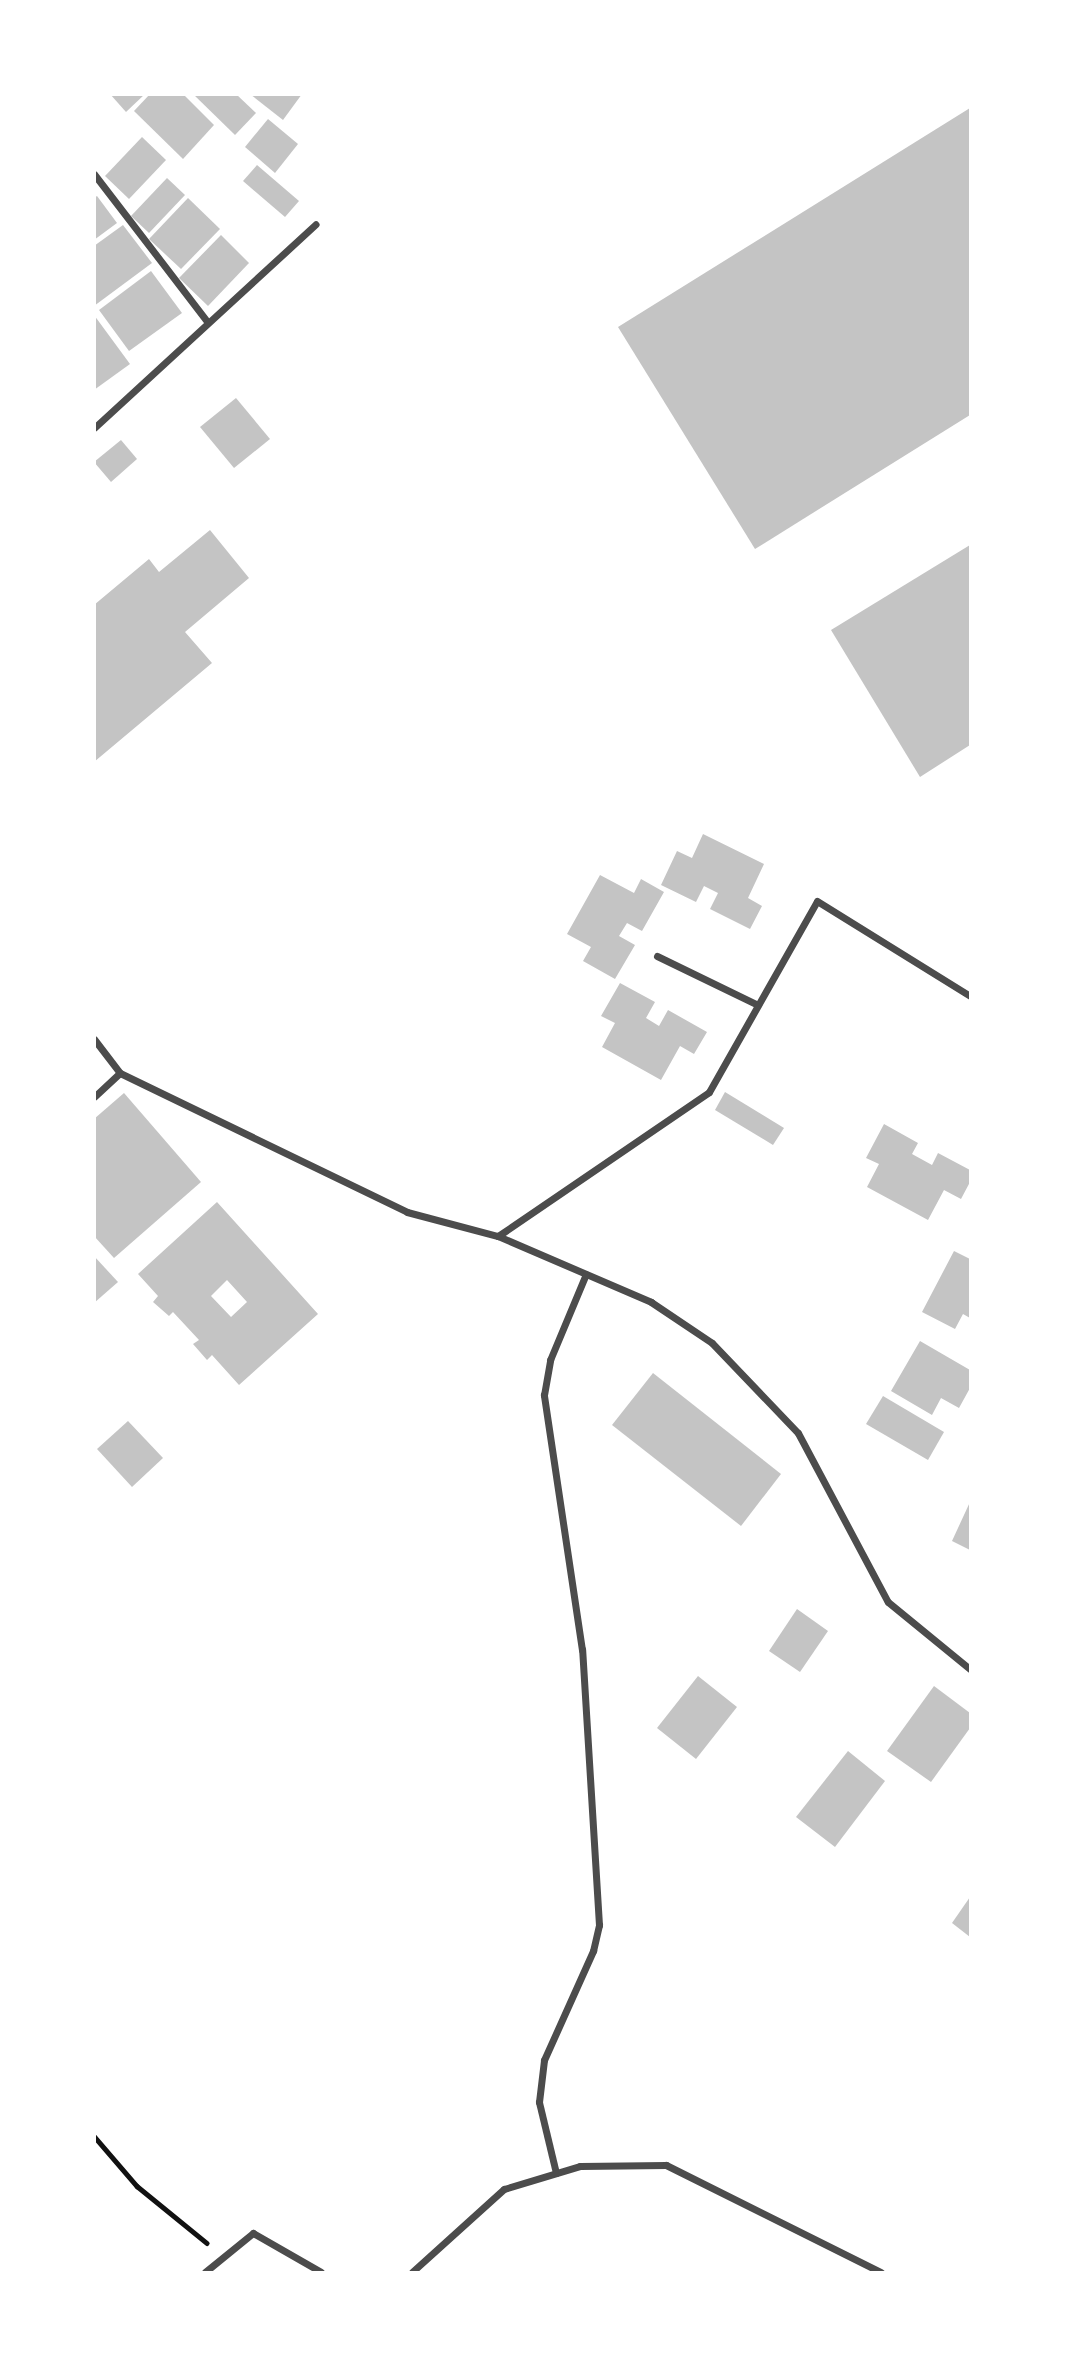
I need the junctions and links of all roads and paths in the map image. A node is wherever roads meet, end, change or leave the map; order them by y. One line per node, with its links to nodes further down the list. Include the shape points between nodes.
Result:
1 (94, 174): 3 (street)
2 (316, 224): 3 (street)
3 (207, 321): 4 (street)
4 (94, 428)
5 (657, 956): 7 (street)
6 (971, 996): 7 (street, via 817,901)
7 (758, 1005): 11 (street, via 709,1092)
8 (94, 1039): 9 (street)
9 (120, 1073): 10 (street); 11 (street, via 407,1212)
10 (94, 1097)
11 (498, 1236): 12 (street)
12 (586, 1274): 13 (street, via 651,1302 712,1343 798,1433 888,1602); 15 (street, via 550,1360 544,1395 582,1650 599,1924 593,1951 544,2060 539,2102)
13 (971, 1670)
14 (94, 2136): 16 (path, via 137,2186)
15 (556, 2173): 19 (street, via 504,2189); 20 (street, via 580,2166 666,2165)
16 (225, 2257): 17 (street); 18 (street, via 254,2233)
17 (205, 2273)
18 (321, 2273)
19 (412, 2273)
20 (881, 2273)

